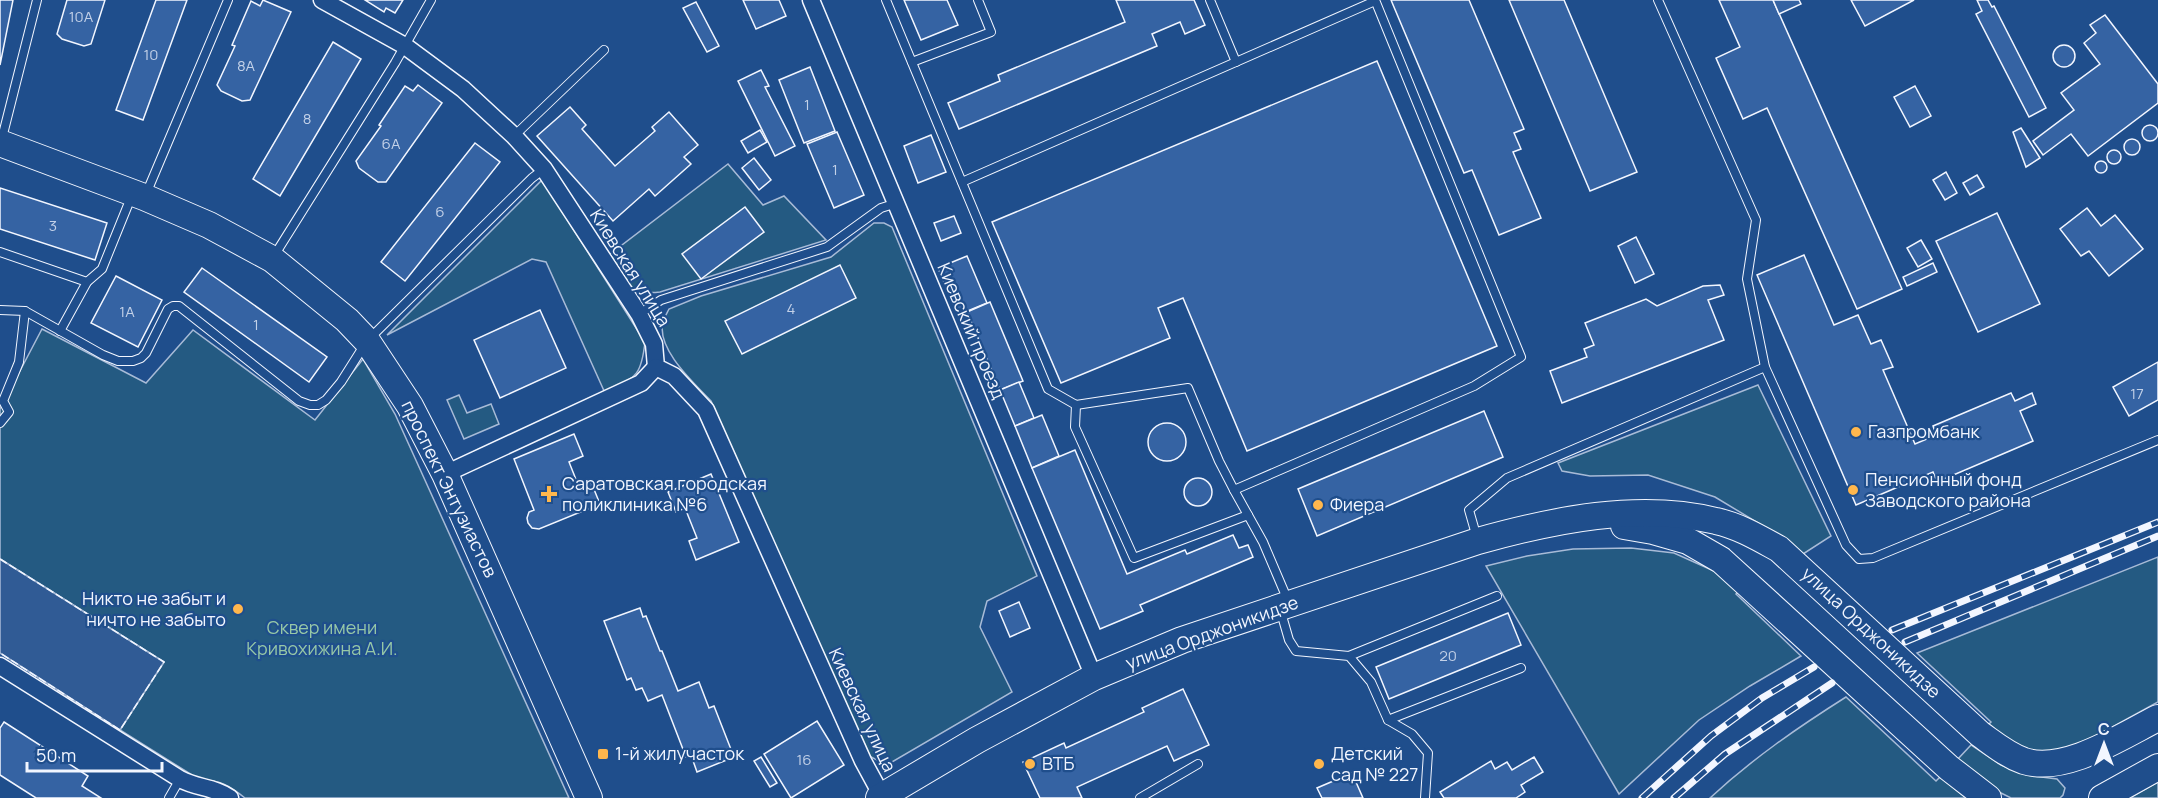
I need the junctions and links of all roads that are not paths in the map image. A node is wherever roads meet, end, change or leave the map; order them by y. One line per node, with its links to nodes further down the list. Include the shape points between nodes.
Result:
1 (37, 0): 16 (lane)
2 (228, 0): 19 (lane, via 158,170)
3 (322, 0): 11 (street, Киевская улица)
4 (431, 0): 11 (lane)
5 (811, 0): 20 (street, Киевский проезд)
6 (886, 0): 13 (lane)
7 (978, 0): 13 (lane, via 991,32)
8 (1210, 0): 14 (lane)
9 (1658, 0): 30 (lane, via 1756,220 1747,279)
10 (1375, 1): 14 (lane); 35 (lane, via 1521,357 1474,386)
11 (405, 46): 15 (street, Киевская улица, via 463,88); 22 (lane)
12 (604, 50): 15 (lane)
13 (912, 62): 18 (lane)
14 (1236, 62): 18 (lane)
15 (514, 136): 17 (street, Киевская улица)
16 (1, 143): 19 (main road, проспект Энтузиастов)
17 (544, 169): 26 (street, Киевская улица); 28 (lane)
18 (962, 182): 31 (lane, via 1048,389)
19 (139, 195): 22 (main road, проспект Энтузиастов, via 209,225); 23 (lane, via 102,269)
20 (897, 203): 26 (lane, via 881,208 827,247 661,300); 44 (street, Киевский проезд)
21 (0, 252): 23 (lane)
22 (272, 259): 28 (main road, проспект Энтузиастов)
23 (87, 282): 27 (lane)
24 (0, 310): 25 (lane)
25 (25, 311): 27 (lane); 32 (lane, via 19,362 3,401 9,412)
26 (639, 314): 29 (street, Киевская улица, via 654,344)
27 (60, 331): 28 (lane, via 110,358 133,361 146,353 168,309 179,306 310,405 326,400)
28 (367, 341): 34 (main road, проспект Энтузиастов, via 410,406)
29 (656, 367): 34 (street, via 641,383); 50 (street, Киевская улица, via 674,376 706,410)
30 (1765, 367): 33 (lane, via 1846,545 1859,559 1873,558); 38 (lane, via 1507,478 1469,510)
31 (1076, 405): 35 (lane, via 1188,388); 36 (lane, via 1075,427 1134,558)
32 (0, 423)
33 (2158, 440)
34 (445, 474): 53 (main road, проспект Энтузиастов)
35 (1234, 490): 36 (lane)
36 (1248, 515): 40 (lane, via 1263,542)
37 (1567, 521): 38 (main road, улица Орджоникидзе); 45 (main road, улица Орджоникидзе, via 1625,514 1676,514 1717,521 1751,533 1779,549 1980,734 2025,761 2046,764 2067,760); 56 (main road, улица Орджоникидзе, via 1653,531 1688,542 1720,560 1955,773)
38 (1478, 541): 40 (main road, улица Орджоникидзе)
39 (1497, 596): 41 (lane)
40 (1285, 606): 41 (lane, via 1289,640 1296,651); 44 (main road, улица Орджоникидзе, via 1182,640)
41 (1349, 656): 46 (lane, via 1371,682)
42 (0, 666): 49 (street)
43 (1521, 668): 46 (lane)
44 (1094, 677): 50 (main road, улица Орджоникидзе)
45 (2158, 718)
46 (1388, 720): 55 (lane, via 1412,734 1428,753)
47 (1198, 764): 54 (lane)
48 (2158, 767): 57 (main road)
49 (180, 779): 51 (lane); 52 (street, via 213,788)
50 (881, 797)
51 (169, 798)
52 (230, 798)
53 (589, 798)
54 (1140, 798)
55 (1425, 798)
56 (1988, 798)
57 (2102, 798)

